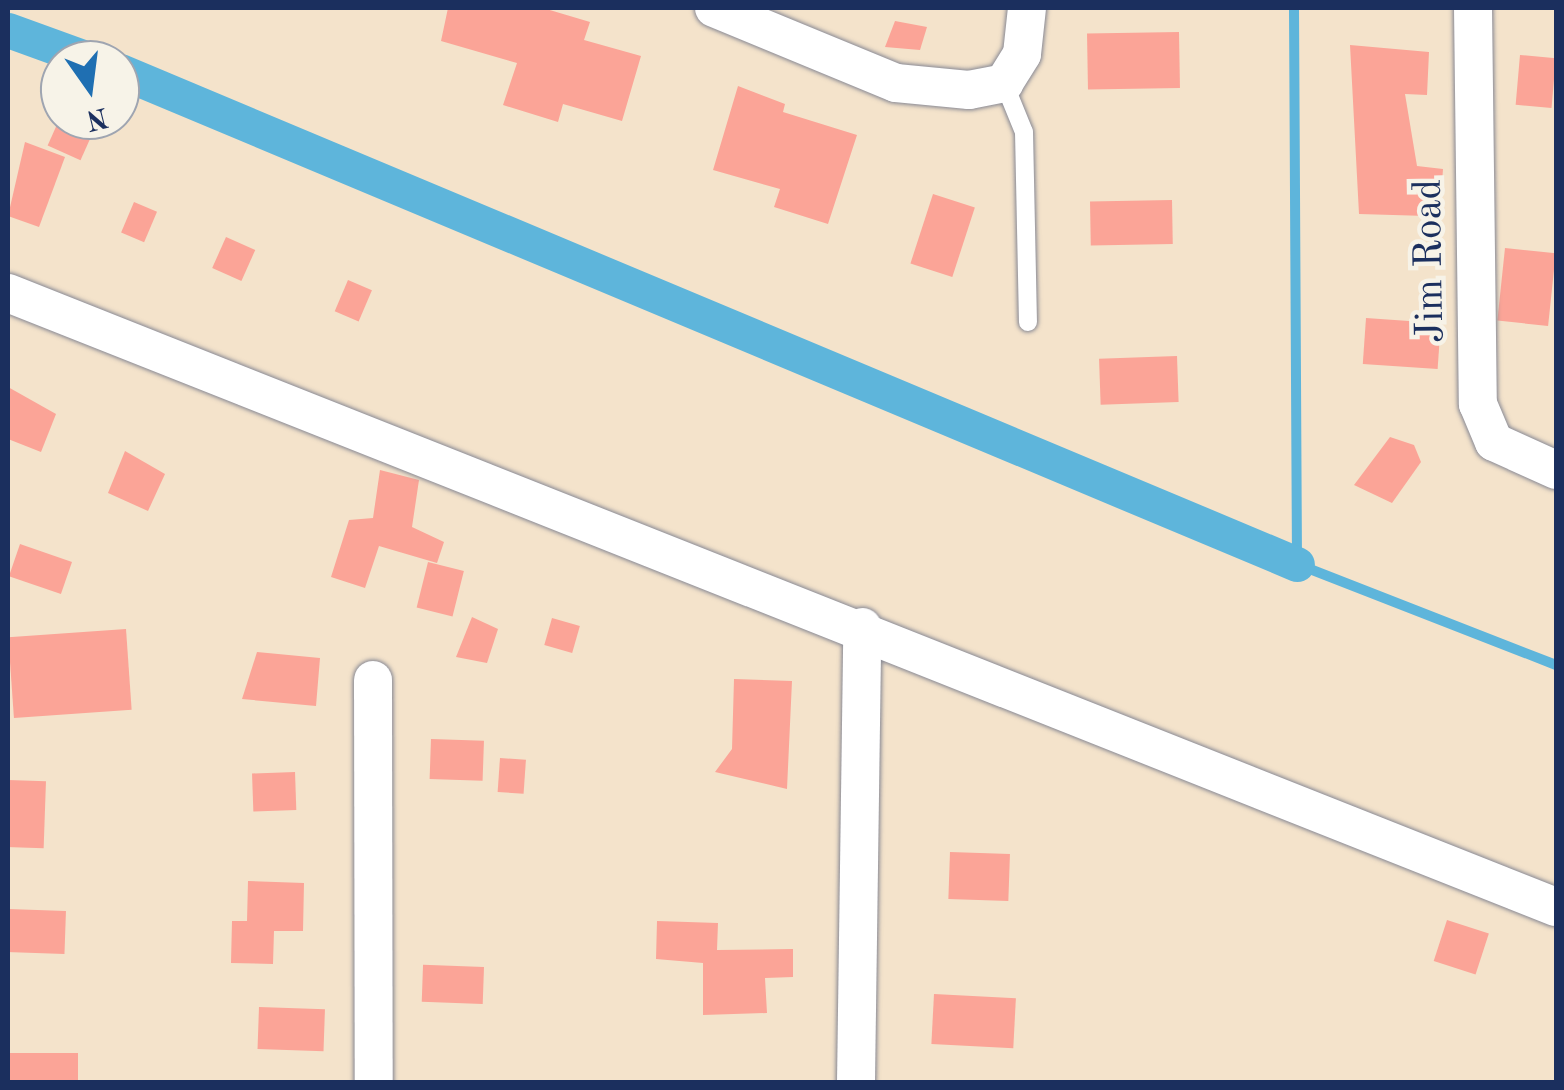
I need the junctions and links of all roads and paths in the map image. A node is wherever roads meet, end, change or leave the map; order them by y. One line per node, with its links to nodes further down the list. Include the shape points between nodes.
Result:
1 (714, 8): 4 (street, via 896,83)
2 (1028, 8): 4 (street, via 1022,54)
3 (1473, 8): 7 (street, Jim Road, via 1478,404 1494,442)
4 (1004, 83): 6 (lane, via 1025,142)
5 (8, 293): 8 (street)
6 (1028, 322)
7 (1556, 470)
8 (862, 627): 10 (street); 12 (street)
9 (373, 680): 11 (street)
10 (1556, 906)
11 (374, 1082)
12 (856, 1082)

